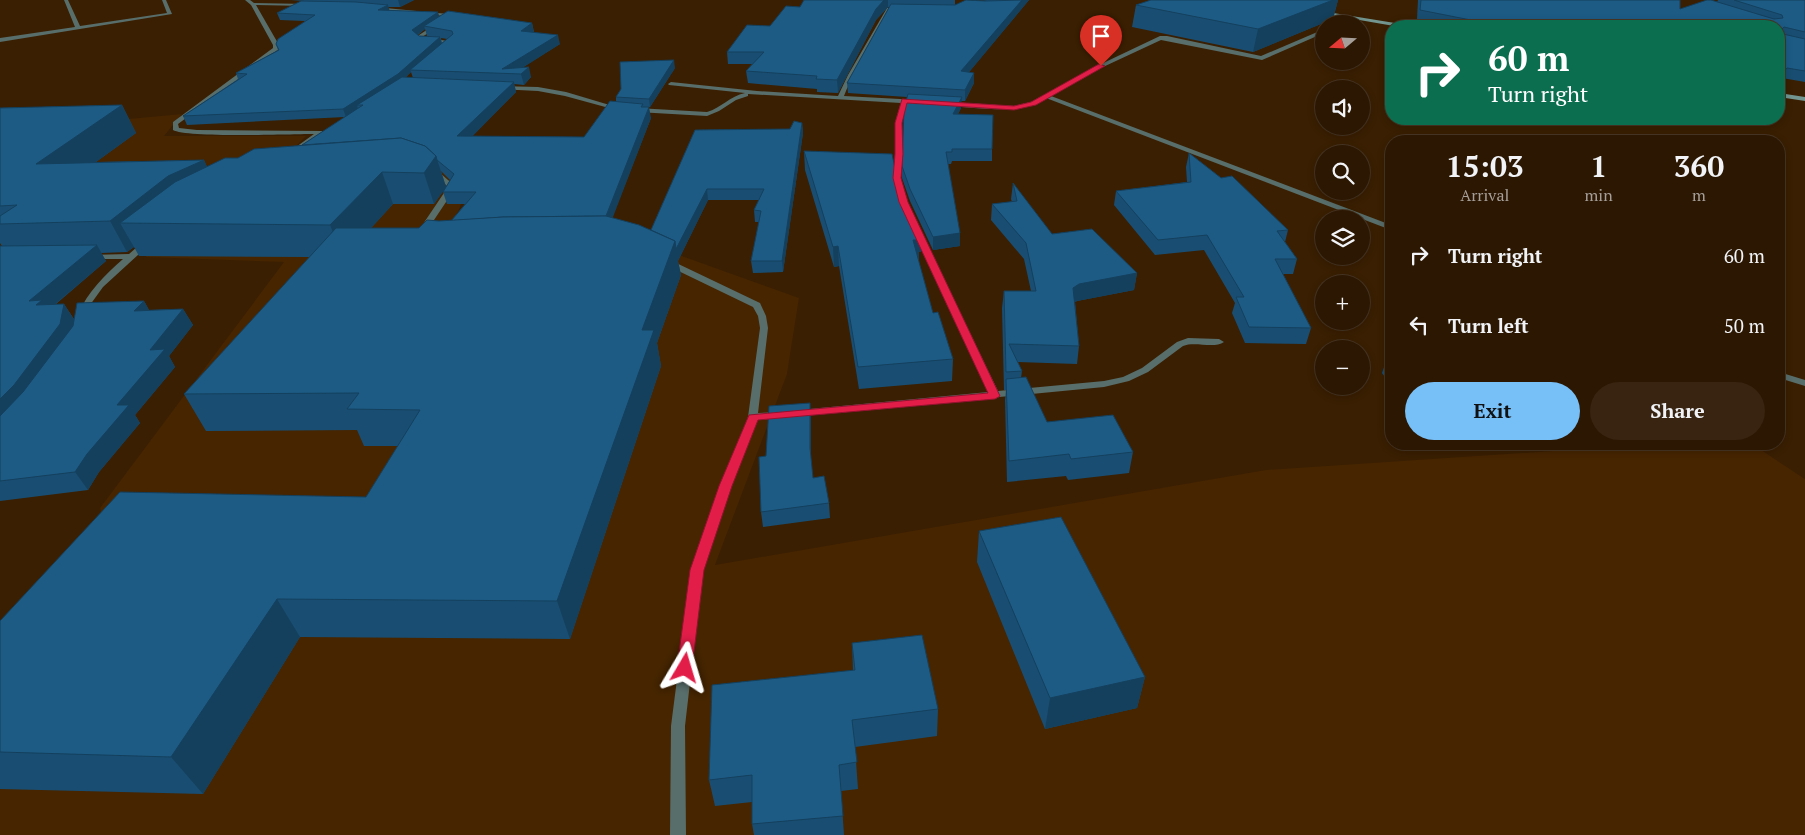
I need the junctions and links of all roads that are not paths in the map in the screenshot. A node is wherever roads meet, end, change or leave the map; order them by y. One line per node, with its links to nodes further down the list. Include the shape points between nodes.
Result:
1 (66, 0): 12 (street)
2 (164, 0): 12 (street, via 170,14)
3 (246, 0): 4 (street)
4 (253, 4): 5 (street); 30 (street, via 276,49 175,123 176,130 320,132)
5 (310, 5)
6 (368, 7): 15 (street, via 446,15 448,18 419,36 421,39 451,42)
7 (901, 9): 21 (street, via 890,9 880,20 871,42 847,79)
8 (1315, 11): 9 (main road)
9 (1337, 15)
10 (1370, 21): 11 (main road)
11 (1385, 23)
12 (78, 28): 14 (street)
13 (1315, 35): 19 (street, via 1262,58 1160,38)
14 (0, 40)
15 (438, 54)
16 (671, 84): 18 (street)
17 (490, 88): 26 (street, via 566,94)
18 (757, 93): 21 (street); 27 (street, via 730,98 707,114)
19 (1046, 96): 25 (street, via 1014,108); 34 (street)
20 (1785, 96): 22 (main road)
21 (841, 97): 23 (street)
22 (1805, 99)
23 (904, 101): 24 (street); 32 (street, via 898,123 897,178)
24 (924, 102)
25 (944, 104)
26 (625, 110)
27 (634, 110)
28 (328, 135): 29 (street)
29 (298, 157)
30 (282, 158)
31 (421, 168): 36 (street, via 438,174 452,187 419,236)
32 (904, 202)
33 (911, 219): 44 (street)
34 (1385, 226)
35 (158, 235): 37 (street)
36 (422, 241)
37 (130, 256): 38 (street); 40 (street, via 90,298 83,310)
38 (84, 258)
39 (657, 258): 45 (street, via 757,305 764,328)
40 (80, 328)
41 (1219, 342): 44 (street, via 1188,341 1180,344 1145,370 1126,379)
42 (1785, 377): 43 (street)
43 (1805, 383)
44 (995, 396): 45 (street)
45 (753, 417): 46 (street, via 697,570 678,726)
46 (678, 835)

